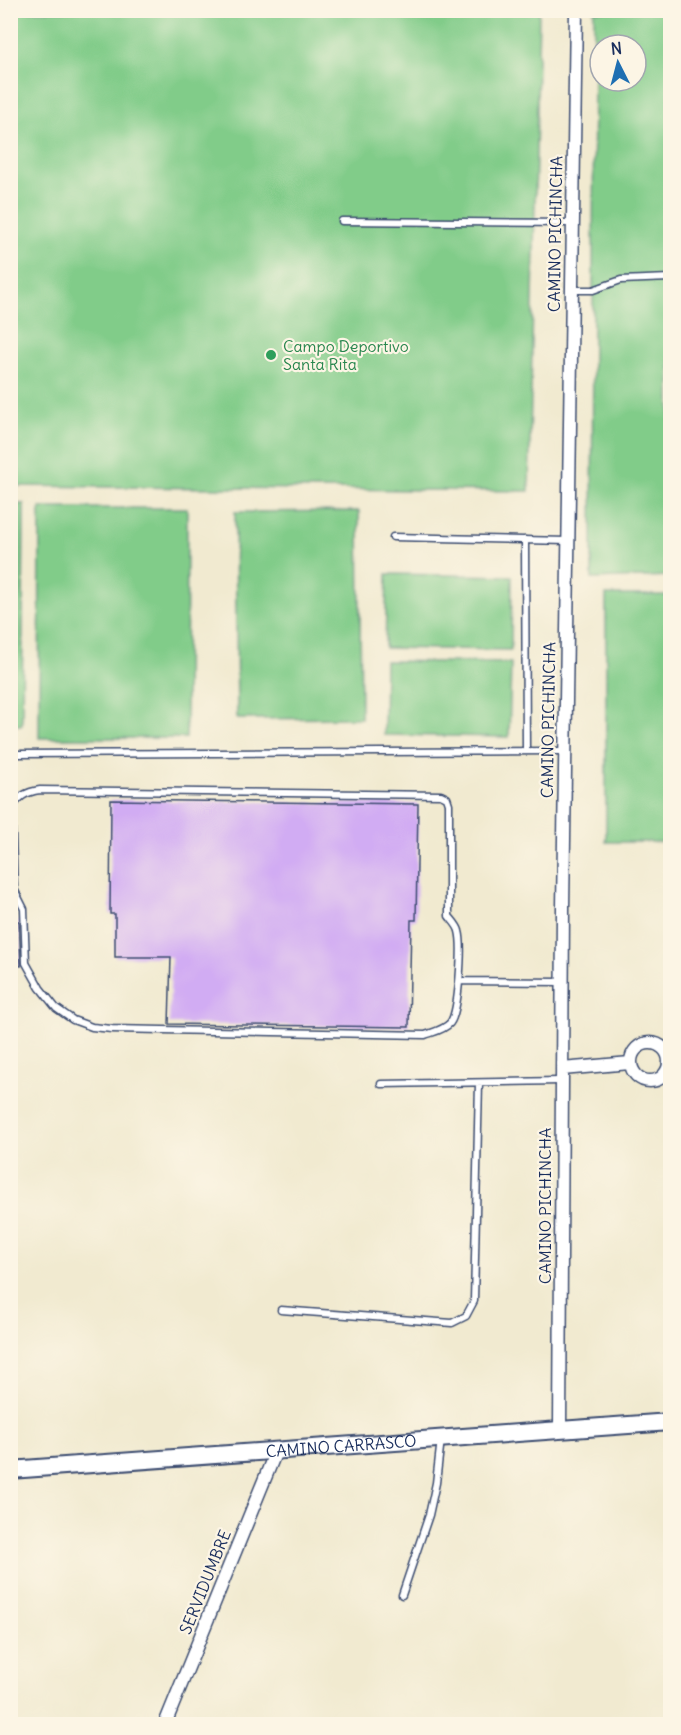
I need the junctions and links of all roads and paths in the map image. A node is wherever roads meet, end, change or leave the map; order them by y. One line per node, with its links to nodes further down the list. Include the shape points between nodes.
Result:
1 (576, 10): 3 (street, CAMINO PICHINCHA)
2 (342, 221): 3 (lane)
3 (572, 223): 5 (street, CAMINO PICHINCHA)
4 (670, 278): 5 (lane, via 621,280 593,290)
5 (570, 290): 8 (street, CAMINO PICHINCHA)
6 (393, 537): 7 (lane)
7 (525, 540): 8 (lane); 9 (lane)
8 (567, 541): 10 (street, CAMINO PICHINCHA)
9 (526, 750): 10 (lane); 11 (lane)
10 (564, 751): 13 (street, CAMINO PICHINCHA)
11 (18, 754)
12 (460, 981): 12 (lane, via 459,931 450,915 449,804 441,795 40,790 21,795 11,808 14,889 24,909 26,963 56,1008 73,1020 112,1029 425,1035 450,1022); 13 (lane)
13 (562, 982): 16 (street, CAMINO PICHINCHA)
14 (670, 1059): 15 (street, via 664,1048 653,1042 642,1044 633,1052); 15 (street, via 667,1071 658,1080 646,1081 635,1075)
15 (630, 1064): 16 (street)
16 (562, 1075): 17 (lane); 21 (street, CAMINO PICHINCHA)
17 (479, 1083): 18 (lane); 19 (lane, via 474,1301 466,1316 452,1323)
18 (381, 1084)
19 (281, 1310)
20 (670, 1422): 21 (main road, CAMINO CARRASCO)
21 (560, 1430): 22 (main road, CAMINO CARRASCO)
22 (441, 1439): 23 (main road, CAMINO CARRASCO); 25 (lane, via 429,1515)
23 (276, 1452): 24 (main road, CAMINO CARRASCO); 26 (street, SERVIDUMBRE)
24 (10, 1470)
25 (402, 1595)
26 (165, 1725)

